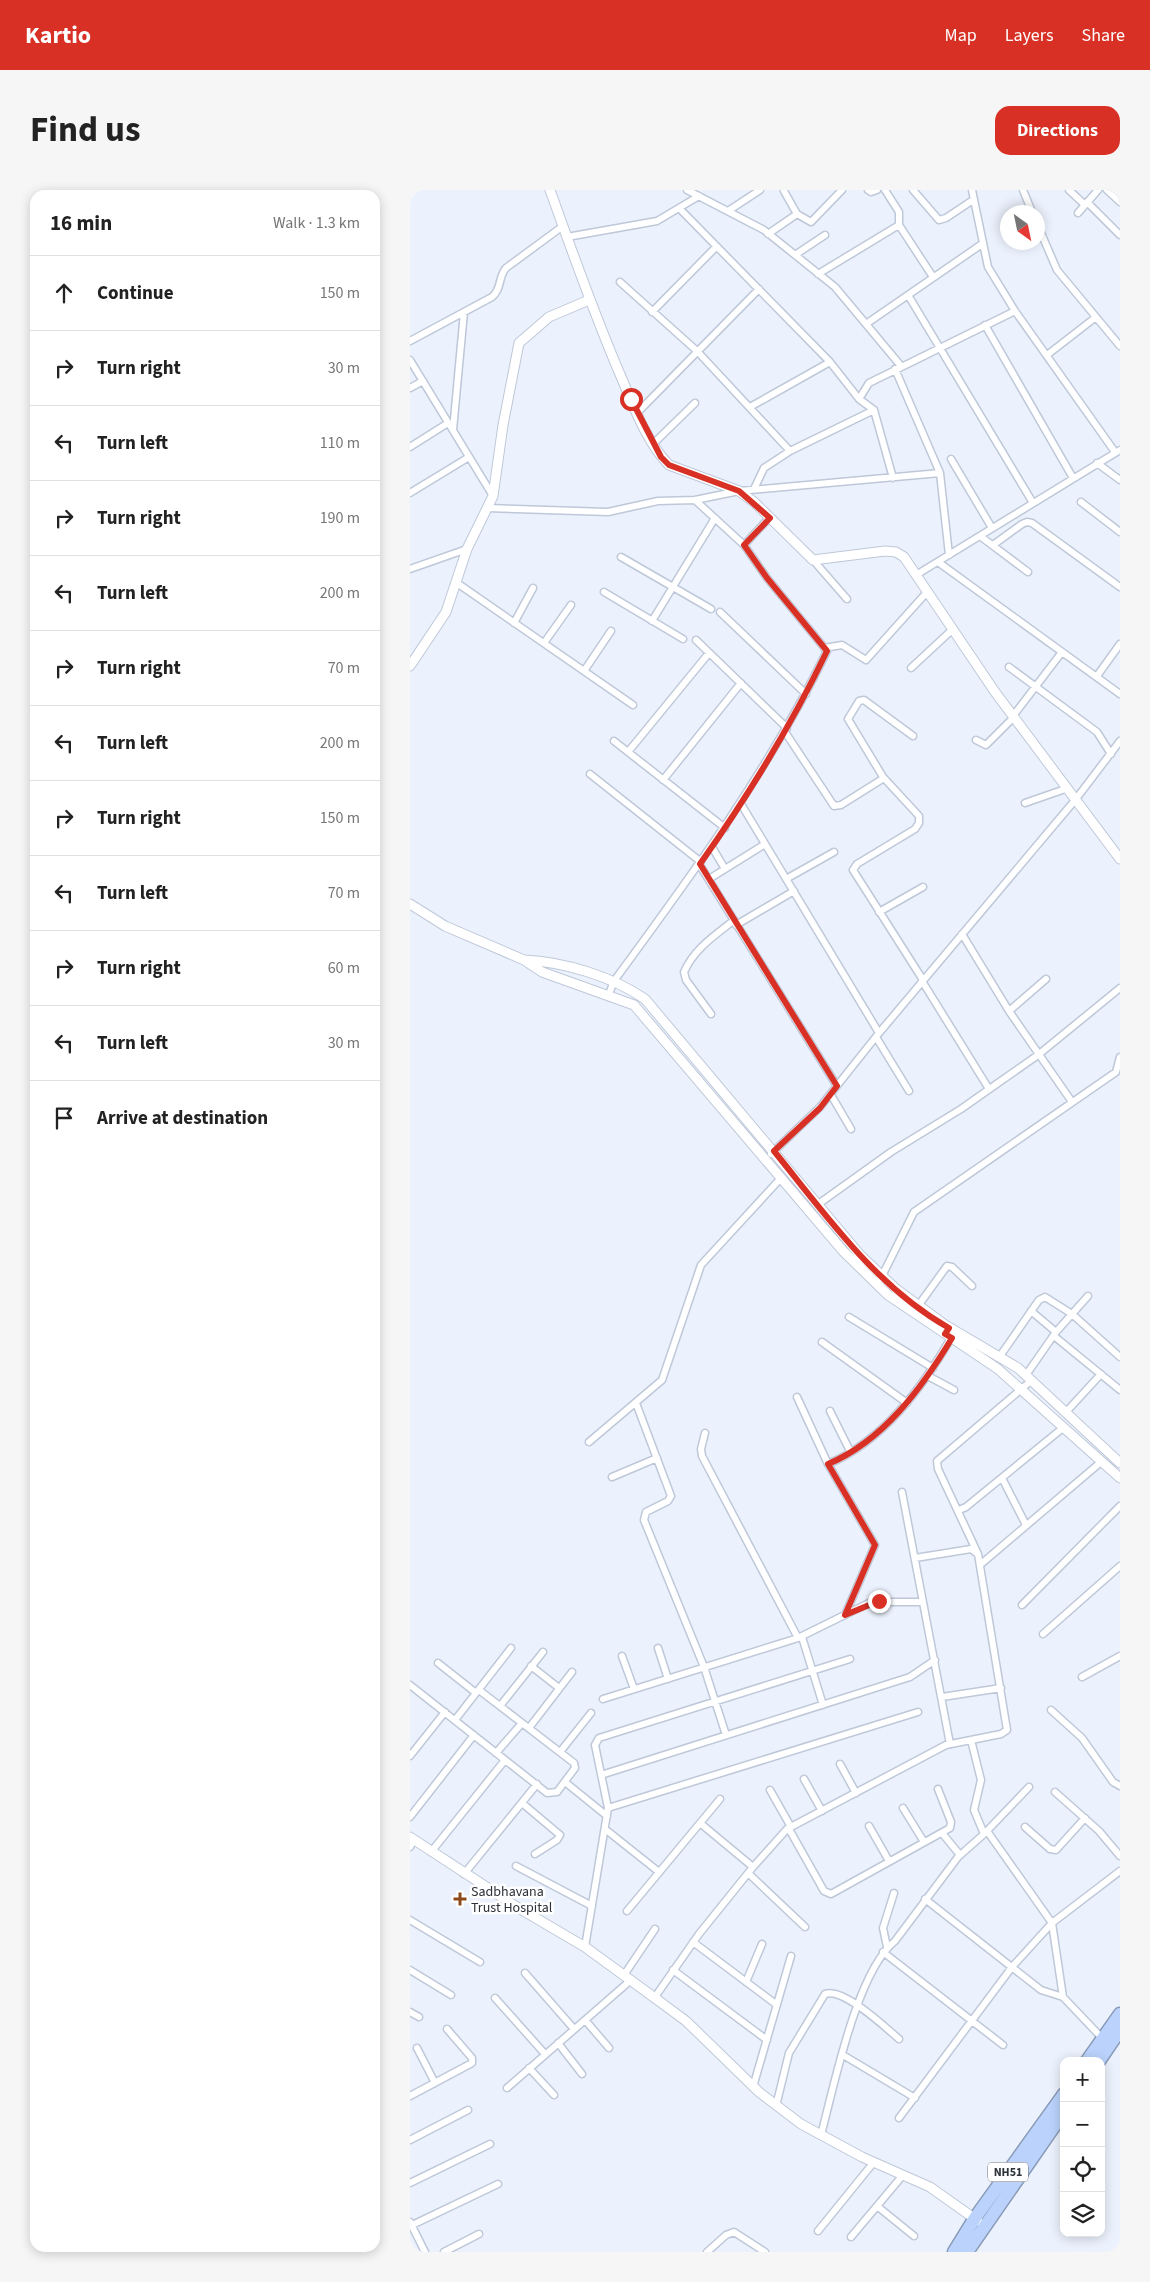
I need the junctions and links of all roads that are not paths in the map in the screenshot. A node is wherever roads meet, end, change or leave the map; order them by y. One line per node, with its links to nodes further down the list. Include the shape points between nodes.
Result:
1 (550, 190): 25 (street)
2 (687, 190): 15 (street)
3 (760, 190): 21 (street)
4 (842, 190): 23 (street, via 811,222)
5 (868, 190): 6 (street)
6 (877, 190)
7 (885, 190): 24 (street, via 900,212)
8 (913, 190): 16 (street, via 939,220)
9 (972, 190): 16 (street)
10 (1023, 190): 19 (street)
11 (1069, 190): 18 (street)
12 (1098, 190): 18 (street)
13 (1106, 190): 17 (street)
14 (784, 191): 23 (street)
15 (699, 196): 20 (street); 21 (street)
16 (973, 200): 31 (street)
17 (1120, 202)
18 (1086, 204): 22 (street); 27 (street)
19 (1029, 205)
20 (680, 209): 29 (street, via 657,221); 32 (street)
21 (728, 211): 26 (street)
22 (1078, 213)
23 (797, 214): 26 (street)
24 (899, 225): 34 (street); 35 (street)
25 (563, 226): 29 (street); 41 (street, via 506,268 500,276 497,292)
26 (768, 234): 33 (street)
27 (1120, 235)
28 (825, 236): 33 (street)
29 (567, 237): 39 (street)
30 (1045, 241): 43 (street, via 1058,270)
31 (982, 244): 35 (street); 40 (street, via 988,268)
32 (716, 248): 37 (street); 42 (street)
33 (794, 255): 34 (street)
34 (818, 274): 44 (street, via 835,287)
35 (933, 277): 38 (street)
36 (620, 282): 42 (street)
37 (759, 289): 49 (street); 52 (street)
38 (908, 295): 44 (street); 48 (street)
39 (589, 300): 60 (street); 77 (street, via 549,316 519,343)
40 (1015, 311): 45 (street); 50 (street)
41 (464, 312): 46 (street); 62 (street)
42 (652, 312): 49 (street)
43 (1096, 317): 47 (street); 50 (street)
44 (866, 324): 53 (street)
45 (985, 325): 48 (street); 72 (street)
46 (410, 341)
47 (1120, 346)
48 (940, 347): 53 (street); 80 (street)
49 (697, 351): 58 (street); 60 (street)
50 (1047, 356): 66 (street)
51 (410, 360): 54 (street)
52 (830, 362): 56 (street); 58 (street)
53 (898, 367): 56 (street, via 869,383); 70 (street)
54 (423, 381): 55 (street); 61 (street)
55 (410, 388)
56 (859, 399): 59 (street)
57 (695, 403): 63 (street)
58 (750, 407): 65 (street)
59 (874, 410): 65 (street); 71 (street)
60 (637, 413): 63 (street)
61 (448, 423): 62 (street); 64 (street)
62 (453, 430): 67 (street)
63 (654, 443): 75 (street, via 669,465)
64 (410, 447)
65 (790, 451): 74 (street, via 764,468)
66 (1118, 451): 69 (street)
67 (469, 457): 76 (street); 77 (street)
68 (951, 459): 84 (street)
69 (1097, 463): 72 (street); 73 (street)
70 (940, 473): 71 (street); 90 (street)
71 (893, 478): 74 (street)
72 (1073, 478): 80 (street)
73 (1120, 480)
74 (754, 489): 75 (street)
75 (739, 491): 78 (street); 83 (street)
76 (410, 493)
77 (492, 496): 81 (street)
78 (695, 500): 81 (street, via 658,501 602,512); 82 (street)
79 (1082, 502): 85 (street)
80 (1033, 503): 84 (street)
81 (487, 508): 89 (street)
82 (715, 518): 87 (street); 99 (street)
83 (770, 518): 87 (street); 92 (street)
84 (992, 528): 86 (street)
85 (1120, 532)
86 (980, 536): 88 (street); 90 (street)
87 (744, 545): 115 (street)
88 (993, 545): 95 (street); 98 (street, via 1027,522)
89 (467, 549): 94 (street); 97 (street)
90 (950, 554): 93 (street)
91 (621, 557): 99 (street)
92 (813, 560): 96 (street, via 896,552 904,557); 103 (street)
93 (938, 562): 96 (street); 116 (street)
94 (410, 569)
95 (1028, 572)
96 (916, 575): 101 (street)
97 (457, 583): 108 (street); 118 (street, via 446,612)
98 (1119, 584)
99 (673, 587): 105 (street); 107 (street)
100 (533, 588): 108 (street)
101 (928, 591): 109 (street); 115 (street, via 866,660 842,645)
102 (604, 592): 107 (street)
103 (847, 599)
104 (571, 606): 113 (street)
105 (712, 609)
106 (720, 612): 125 (street)
107 (652, 621): 111 (street)
108 (514, 623): 113 (street)
109 (953, 629): 120 (street); 128 (street)
110 (611, 631): 121 (street)
111 (683, 640)
112 (696, 640): 117 (street)
113 (544, 644): 121 (street)
114 (1120, 644): 122 (street)
115 (824, 648): 125 (street, via 827,651)
116 (1062, 652): 122 (street); 124 (street)
117 (709, 653): 123 (street); 134 (street)
118 (410, 666)
119 (1009, 667): 124 (street)
120 (911, 668)
121 (584, 671): 127 (street)
122 (1096, 676): 126 (street)
123 (740, 683): 129 (street); 138 (street)
124 (1035, 687): 128 (street); 135 (street, via 1097,732)
125 (806, 694): 129 (street)
126 (1120, 694)
127 (633, 705)
128 (1014, 717): 131 (street, via 986,745); 139 (street)
129 (786, 730): 137 (street, via 834,806 841,805); 141 (street)
130 (913, 736): 137 (street, via 864,700 859,701 848,721)
131 (976, 740)
132 (614, 741): 134 (street)
133 (1120, 741): 135 (street)
134 (628, 752): 138 (street)
135 (1110, 754): 140 (street)
136 (590, 774): 148 (street)
137 (884, 778): 155 (street, via 920,820 915,829 855,866 855,876)
138 (663, 780): 143 (street)
139 (1068, 788): 140 (street); 142 (street)
140 (1076, 799): 147 (street); 157 (street)
141 (741, 804): 143 (street); 144 (street)
142 (1025, 804)
143 (725, 828): 145 (street)
144 (765, 844): 149 (street); 151 (street)
145 (712, 847): 148 (street); 149 (street)
146 (834, 852): 151 (street)
147 (1120, 858)
148 (700, 863): 150 (street); 160 (street)
149 (725, 869): 150 (street)
150 (709, 879): 156 (street)
151 (786, 879): 153 (street)
152 (923, 887): 155 (street)
153 (794, 891): 156 (street); 166 (street)
154 (410, 904): 158 (street, via 445,926)
155 (878, 912): 161 (street)
156 (735, 923): 165 (street, via 702,946 684,972 686,980); 169 (street)
157 (962, 934): 161 (street); 164 (street)
158 (524, 960): 160 (street, via 550,962); 163 (street, via 542,972)
159 (1046, 979): 164 (street)
160 (614, 981): 163 (street); 175 (street, via 654,1007)
161 (923, 981): 166 (street); 170 (street)
162 (1120, 988): 167 (street)
163 (609, 994): 176 (street, via 637,1008)
164 (1009, 1011): 167 (street)
165 (711, 1014)
166 (877, 1035): 169 (street); 171 (street)
167 (1038, 1055): 170 (street); 173 (street)
168 (1120, 1057): 173 (street, via 1116,1072)
169 (837, 1086): 172 (street)
170 (989, 1089): 178 (street, via 891,1152)
171 (909, 1091)
172 (831, 1095): 174 (street); 175 (street)
173 (1072, 1102): 179 (street, via 914,1212)
174 (851, 1129)
175 (774, 1151): 176 (street); 178 (street)
176 (766, 1160): 177 (street)
177 (781, 1178): 180 (street); 201 (street, via 701,1265 666,1374)
178 (817, 1205): 179 (street)
179 (882, 1276): 180 (street); 183 (street)
180 (876, 1284): 187 (street)
181 (972, 1286): 183 (street, via 947,1266)
182 (1088, 1296): 185 (street)
183 (918, 1306): 187 (street)
184 (1031, 1311): 185 (street, via 1045,1296); 188 (street); 190 (street)
185 (1072, 1314): 188 (street); 191 (street)
186 (849, 1317): 192 (street)
187 (949, 1333): 190 (street); 192 (street); 196 (street)
188 (1055, 1334): 193 (street); 195 (street)
189 (822, 1342): 200 (street)
190 (1000, 1356): 195 (street)
191 (1120, 1357)
192 (933, 1368): 194 (street)
193 (1101, 1374): 198 (street); 203 (street)
194 (928, 1376): 197 (street); 200 (street)
195 (1029, 1377): 196 (street); 203 (street)
196 (1020, 1389): 204 (street); 217 (street, via 937,1461)
197 (954, 1390)
198 (1120, 1390)
199 (797, 1397): 211 (street)
200 (907, 1402): 207 (street, via 884,1427)
201 (636, 1403): 206 (street); 208 (street)
202 (830, 1411): 207 (street)
203 (1067, 1411): 210 (street)
204 (1064, 1427): 209 (street); 213 (street)
205 (705, 1433): 227 (street, via 702,1456)
206 (589, 1442)
207 (850, 1451): 211 (street)
208 (657, 1458): 212 (street); 238 (street, via 671,1496 668,1501 646,1512 644,1520)
209 (1101, 1462): 214 (street); 218 (street)
210 (1120, 1463)
211 (828, 1464): 225 (street, via 875,1545)
212 (612, 1477)
213 (1002, 1478): 217 (street); 218 (street)
214 (1120, 1478)
215 (902, 1492): 220 (street)
216 (1120, 1506): 224 (street)
217 (959, 1510): 219 (street)
218 (1026, 1525): 221 (street)
219 (976, 1552): 220 (street, via 971,1549); 221 (street)
220 (915, 1558): 223 (street)
221 (981, 1564): 245 (street)
222 (1120, 1566): 226 (street)
223 (923, 1602): 225 (street, via 875,1601); 234 (street)
224 (1022, 1605)
225 (845, 1615): 227 (street)
226 (1043, 1634)
227 (800, 1638): 238 (street); 239 (street)
228 (511, 1648): 247 (street)
229 (658, 1648): 242 (street)
230 (543, 1652): 237 (street)
231 (622, 1656): 246 (street)
232 (1117, 1657): 236 (street); 241 (street)
233 (850, 1659): 239 (street)
234 (935, 1660): 248 (street); 251 (street, via 910,1677)
235 (438, 1663): 247 (street)
236 (1120, 1665)
237 (532, 1666): 244 (street); 252 (street)
238 (704, 1667): 242 (street); 250 (street)
239 (813, 1671): 250 (street); 251 (street)
240 (572, 1672): 244 (street)
241 (1082, 1677)
242 (668, 1679): 246 (street)
243 (410, 1685): 254 (street)
244 (559, 1688): 259 (street)
245 (1001, 1688): 248 (street); 262 (street, via 1007,1730)
246 (634, 1689): 249 (street)
247 (477, 1691): 252 (street); 257 (street)
248 (942, 1697): 263 (street)
249 (603, 1699)
250 (715, 1701): 261 (street); 269 (street, via 598,1738 596,1745)
251 (823, 1705): 261 (street)
252 (500, 1706): 258 (street)
253 (1051, 1710): 273 (street, via 1082,1738 1113,1782)
254 (445, 1712): 257 (street); 266 (street)
255 (918, 1712): 281 (street)
256 (591, 1713): 264 (street)
257 (455, 1720): 260 (street)
258 (522, 1723): 259 (street); 265 (street)
259 (529, 1728): 264 (street)
260 (474, 1735): 265 (street); 285 (street)
261 (726, 1735): 269 (street)
262 (970, 1740): 263 (street); 293 (street, via 981,1780 974,1810)
263 (950, 1744): 278 (street)
264 (560, 1752): 271 (street, via 576,1765)
265 (496, 1753): 267 (street)
266 (410, 1756)
267 (505, 1760): 272 (street); 296 (street)
268 (840, 1764): 278 (street)
269 (601, 1775): 281 (street)
270 (804, 1779): 283 (street)
271 (565, 1782): 272 (street, via 557,1792 550,1794); 284 (street)
272 (537, 1784): 280 (street)
273 (1120, 1786)
274 (1029, 1787): 293 (street)
275 (938, 1789): 292 (street, via 951,1822 950,1828)
276 (770, 1790): 290 (street)
277 (1055, 1792): 286 (street)
278 (856, 1793): 283 (street)
279 (720, 1799): 287 (street)
280 (522, 1803): 297 (street, via 560,1835); 305 (street)
281 (608, 1808): 284 (street)
282 (902, 1808): 295 (street)
283 (822, 1811): 290 (street)
284 (607, 1816): 291 (street)
285 (410, 1817)
286 (1085, 1818): 289 (street, via 1056,1850 1050,1849); 299 (street)
287 (700, 1823): 302 (street); 304 (street)
288 (869, 1826): 300 (street)
289 (1025, 1827)
290 (790, 1828): 300 (street, via 824,1891 829,1894); 302 (street)
291 (605, 1829): 304 (street); 308 (street)
292 (942, 1832): 295 (street); 298 (street)
293 (986, 1832): 298 (street); 311 (street)
294 (411, 1841): 296 (street)
295 (924, 1842): 300 (street)
296 (431, 1852): 305 (street)
297 (535, 1854)
298 (960, 1855): 307 (street)
299 (1120, 1856)
300 (889, 1861)
301 (516, 1866): 308 (street)
302 (750, 1870): 312 (street); 314 (street)
303 (1120, 1871): 311 (street)
304 (659, 1872): 309 (street)
305 (464, 1874): 316 (street)
306 (894, 1893): 317 (street, via 883,1928)
307 (925, 1899): 317 (street, via 895,1941); 320 (street)
308 (592, 1906): 316 (street)
309 (627, 1911)
310 (410, 1920): 319 (street)
311 (1052, 1923): 320 (street); 328 (street)
312 (805, 1927)
313 (655, 1929): 324 (street)
314 (693, 1942): 322 (street); 325 (street)
315 (762, 1944): 325 (street)
316 (585, 1946): 324 (street)
317 (885, 1949): 331 (street, via 866,1980); 336 (street)
318 (791, 1956): 330 (street)
319 (480, 1962)
320 (1012, 1967): 328 (street, via 1041,1990); 336 (street)
321 (410, 1970): 326 (street)
322 (673, 1970): 327 (street); 342 (street)
323 (525, 1973): 338 (street)
324 (628, 1978): 327 (street); 335 (street)
325 (746, 1982): 330 (street)
326 (451, 1995)
327 (654, 1997): 354 (street, via 686,2021)
328 (1063, 1997): 341 (street)
329 (495, 1998): 347 (street)
330 (777, 2004): 342 (street)
331 (858, 2006): 340 (street); 348 (street); 360 (street, via 833,1993 821,1996 787,2058)
332 (410, 2012): 334 (street)
333 (1120, 2014): 341 (highway)
334 (419, 2017)
335 (585, 2020): 338 (street); 346 (street)
336 (973, 2021): 344 (street); 358 (street)
337 (447, 2029): 353 (street, via 473,2060 470,2065)
338 (574, 2029): 343 (street)
339 (1120, 2030): 350 (highway)
340 (899, 2039)
341 (1103, 2039): 349 (highway)
342 (767, 2040): 354 (street)
343 (558, 2043): 347 (street); 352 (street)
344 (1004, 2045)
345 (417, 2048): 353 (street)
346 (609, 2048)
347 (545, 2054): 351 (street)
348 (843, 2055): 358 (street); 364 (street)
349 (1090, 2057)
350 (1102, 2057)
351 (529, 2068): 355 (street); 356 (street)
352 (582, 2074)
353 (435, 2084): 357 (street)
354 (753, 2087): 360 (street)
355 (506, 2088)
356 (554, 2095)
357 (410, 2096)
358 (915, 2098): 363 (street)
359 (1060, 2100): 372 (highway, NH51)
360 (776, 2106): 364 (street)
361 (468, 2110): 365 (street)
362 (1060, 2117): 372 (highway, NH51)
363 (899, 2118)
364 (821, 2135): 367 (street)
365 (410, 2140)
366 (490, 2144): 369 (street)
367 (874, 2162): 368 (street); 374 (street)
368 (903, 2175): 371 (street); 372 (street, via 930,2187)
369 (410, 2183)
370 (498, 2184): 373 (street)
371 (877, 2206): 376 (street); 377 (street)
372 (980, 2222): 382 (highway, NH51); 383 (highway, NH51)
373 (410, 2224): 378 (street)
374 (818, 2231)
375 (479, 2234): 379 (street)
376 (914, 2236)
377 (851, 2237)
378 (424, 2252)
379 (444, 2252)
380 (707, 2252): 381 (street, via 734,2232)
381 (765, 2252)
382 (954, 2252)
383 (967, 2252)

